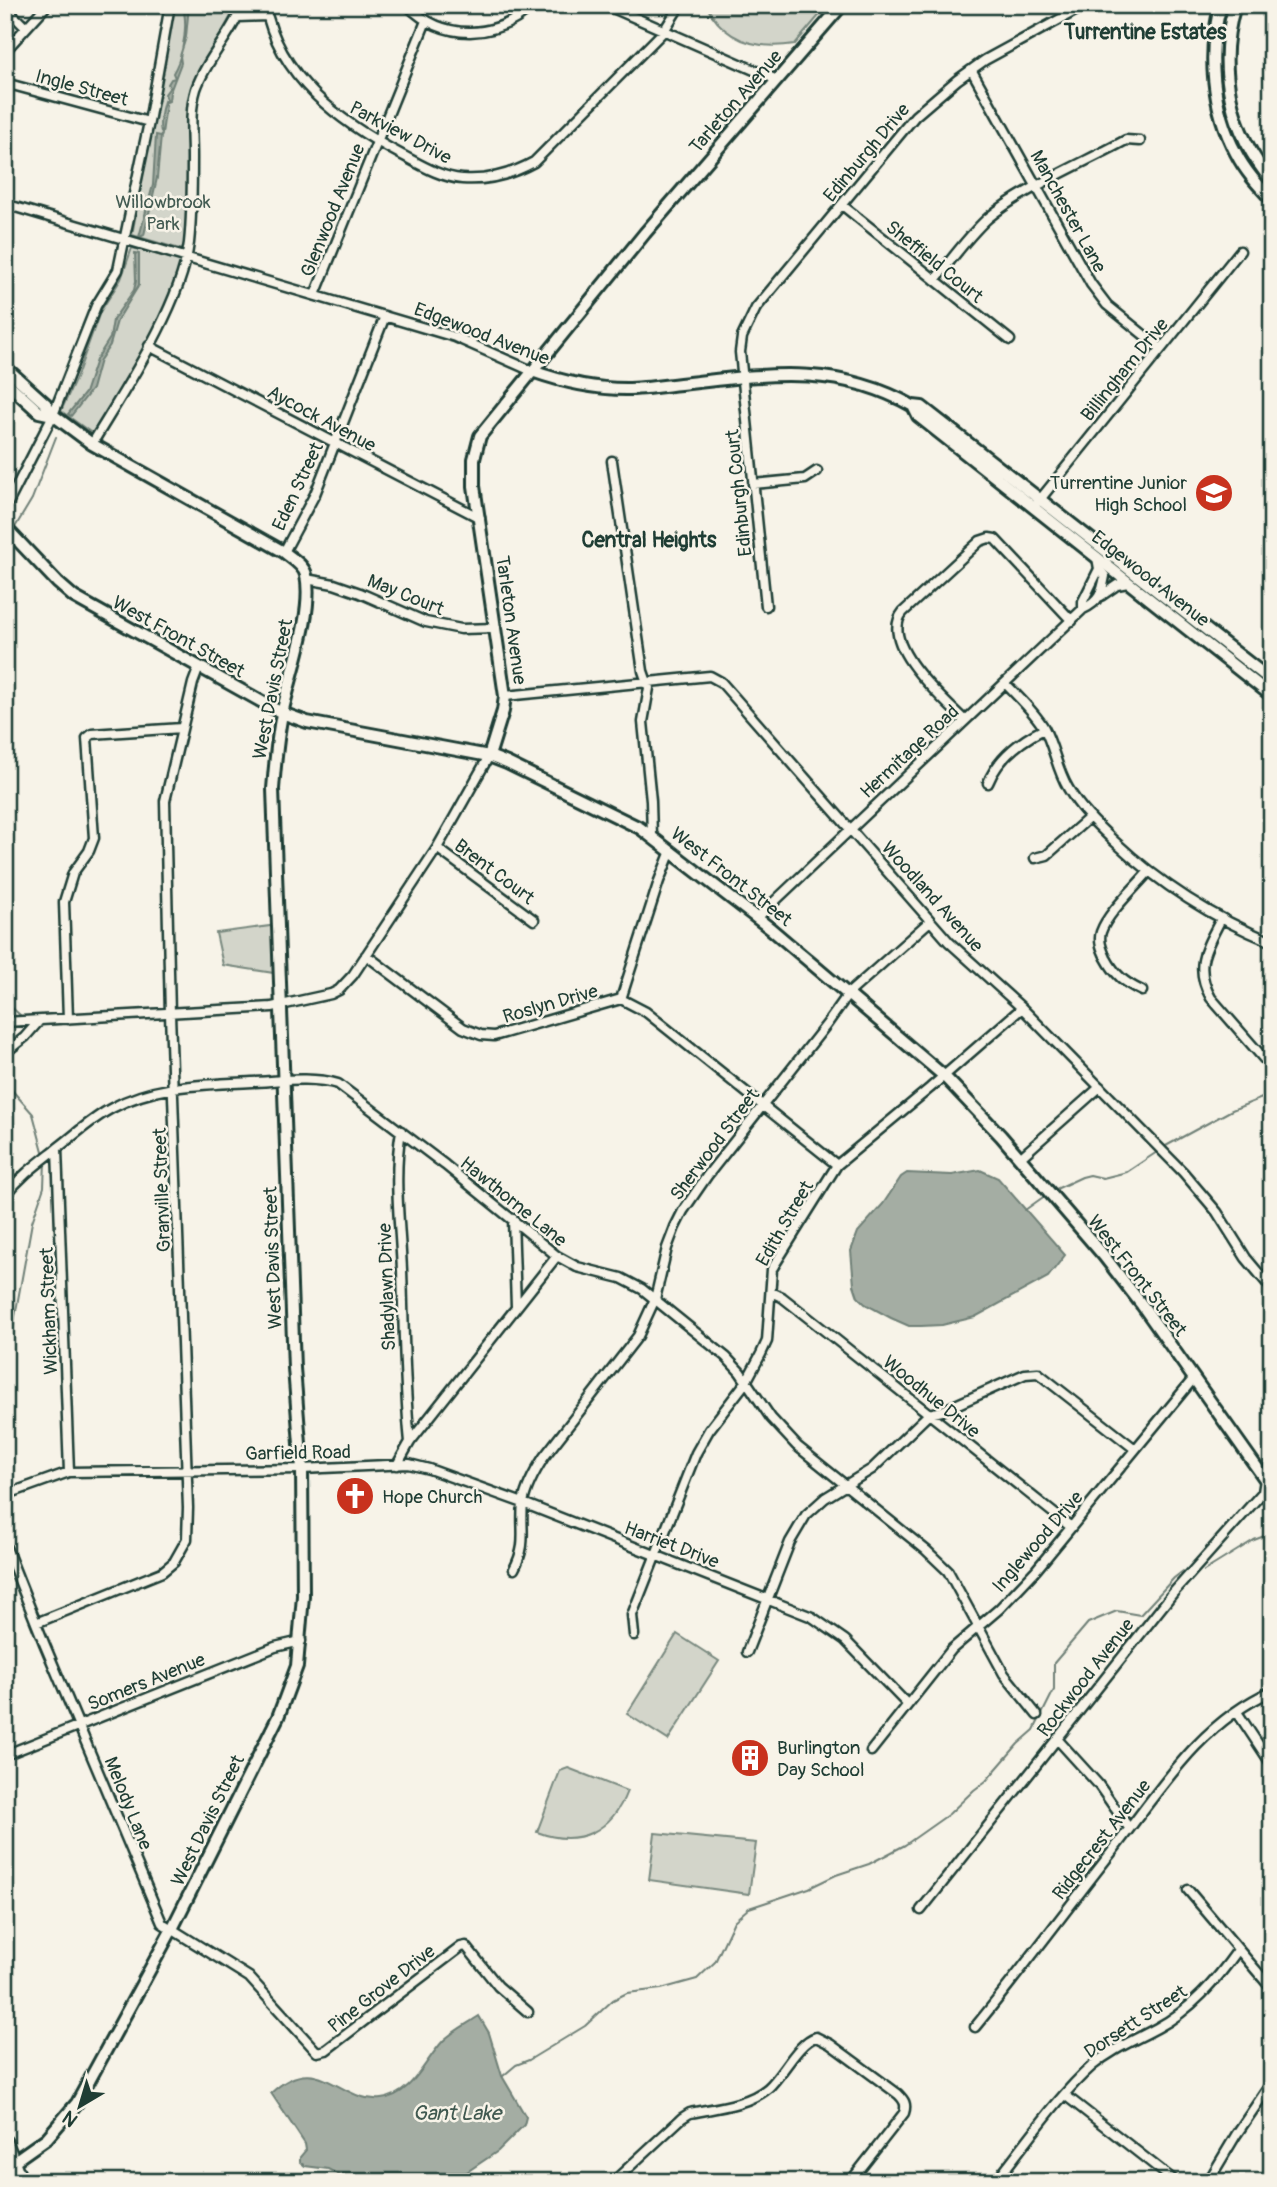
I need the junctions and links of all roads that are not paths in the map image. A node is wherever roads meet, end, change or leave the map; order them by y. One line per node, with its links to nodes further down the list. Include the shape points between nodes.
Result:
1 (47, 5): 17 (street)
2 (170, 5): 23 (street)
3 (243, 5): 15 (street)
4 (265, 5): 14 (street, Parkview Drive)
5 (407, 5): 16 (street)
6 (534, 5): 16 (street, via 510,23 483,32 453,31)
7 (606, 5): 18 (street)
8 (680, 5): 18 (street, Parkview Drive)
9 (842, 5): 21 (street, Tarleton Avenue)
10 (1086, 5): 20 (street, Edinburgh Drive)
11 (1221, 5): 28 (street, via 1213,69 1221,114 1236,153)
12 (1235, 5): 26 (street, via 1226,58 1232,108 1246,143)
13 (5, 7): 17 (street)
14 (267, 16): 15 (street); 24 (street, Parkview Drive, via 280,47 311,89 342,120)
15 (238, 18): 33 (street, via 202,75 194,97)
16 (426, 21): 24 (street, Glenwood Avenue)
17 (26, 28): 19 (street)
18 (664, 31): 21 (street); 24 (street, Parkview Drive, via 543,154 518,170 460,179 430,170)
19 (5, 51)
20 (972, 71): 27 (street, Manchester Lane); 30 (street, Edinburgh Drive, via 915,116)
21 (777, 80): 41 (street, Tarleton Avenue)
22 (5, 83): 23 (street, Ingle Street)
23 (149, 122): 31 (street)
24 (377, 141): 35 (street, Glenwood Avenue)
25 (1140, 141): 27 (street, via 1126,140)
26 (1272, 181)
27 (1038, 187): 34 (street, via 978,228); 39 (street, Manchester Lane, via 1107,305)
28 (1272, 200)
29 (5, 204): 31 (street, Edgewood Avenue)
30 (842, 205): 34 (street, Sheffield Court); 42 (street, Edinburgh Drive, via 748,322 740,352)
31 (125, 240): 33 (street, Edgewood Avenue); 44 (street, via 118,270 96,306)
32 (1240, 251): 39 (street, Billingham Drive)
33 (187, 257): 35 (street, Edgewood Avenue); 38 (street, via 174,297)
34 (935, 280): 37 (street, Sheffield Court)
35 (315, 295): 36 (street, Edgewood Avenue)
36 (385, 316): 41 (street, Edgewood Avenue, via 455,337); 45 (street, Eden Street)
37 (1010, 340)
38 (149, 346): 45 (street, Aycock Avenue); 46 (street)
39 (1160, 348): 50 (street, Billingham Drive)
40 (5, 367): 44 (street)
41 (531, 371): 42 (street, Edgewood Avenue, via 592,387 628,389); 52 (street, Tarleton Avenue, via 478,442 474,486)
42 (743, 377): 49 (street, Edinburgh Court); 50 (street, Edgewood Avenue, via 801,374 845,379 922,407)
43 (5, 381): 44 (street, via 39,412)
44 (53, 415): 46 (street); 51 (street)
45 (335, 443): 52 (street, Aycock Avenue); 54 (street, Eden Street)
46 (92, 444): 54 (street)
47 (612, 461): 65 (street)
48 (817, 471): 49 (street, via 805,479)
49 (753, 484): 60 (street, Edinburgh Court)
50 (1037, 503): 55 (street, Edgewood Avenue)
51 (5, 509)
52 (480, 518): 63 (street, Tarleton Avenue)
53 (6, 527): 64 (street, West Front Street, via 74,597)
54 (284, 552): 57 (street, via 303,568)
55 (1099, 552): 56 (street); 58 (street, Edgewood Avenue); 66 (street, Edgewood Avenue)
56 (1099, 569): 59 (street, via 1105,576); 61 (street, Hermitage Road)
57 (306, 579): 63 (street, May Court, via 360,593 426,622 461,629); 70 (street, West Davis Street, via 304,622)
58 (1128, 583): 59 (street, Hermitage Road); 69 (street, Edgewood Avenue)
59 (1101, 596): 61 (street, Hermitage Road)
60 (766, 606)
61 (1083, 609): 62 (street, Hermitage Road)
62 (1072, 621): 67 (street, Hermitage Road); 71 (street, via 995,539 980,541 937,580 900,617 896,631 901,649)
63 (496, 628): 68 (street, Tarleton Avenue)
64 (199, 667): 70 (street, West Front Street); 72 (street, Granville Street)
65 (646, 681): 68 (street, Woodland Avenue); 77 (street, Woodland Avenue, via 716,678); 78 (street, via 649,688 643,722)
66 (1272, 681)
67 (1005, 683): 71 (street, Hermitage Road); 73 (street)
68 (505, 696): 74 (street, Tarleton Avenue)
69 (1272, 696)
70 (282, 713): 74 (street, West Front Street, via 307,722); 92 (street, West Davis Street, via 273,789)
71 (964, 720): 77 (street, Hermitage Road)
72 (182, 728): 94 (street, Granville Street, via 165,801); 95 (street, via 87,738 94,838 69,883 64,902)
73 (1044, 729): 75 (street, via 1007,755); 76 (street, via 1067,787)
74 (489, 756): 78 (street, West Front Street); 79 (street, Tarleton Avenue)
75 (988, 783)
76 (1090, 817): 81 (street, via 1047,855); 82 (street)
77 (850, 828): 83 (street, Hermitage Road); 86 (street, Woodland Avenue)
78 (652, 836): 80 (street, West Front Street)
79 (437, 848): 85 (street, Brent Court); 88 (street, Tarleton Avenue)
80 (671, 851): 83 (street, West Front Street); 91 (street)
81 (1035, 858)
82 (1149, 872): 84 (street); 89 (street, via 1100,934 1101,947 1115,973)
83 (757, 918): 90 (street, West Front Street)
84 (1221, 919): 87 (street); 99 (street, via 1203,958 1202,978 1211,998)
85 (534, 920)
86 (930, 921): 90 (street, Sherwood Street); 93 (street, Woodland Avenue)
87 (1272, 942)
88 (366, 955): 91 (street, Roslyn Drive, via 463,1028 481,1035 494,1036); 92 (street, Tarleton Avenue, via 339,990)
89 (1142, 991)
90 (849, 993): 100 (street, West Front Street); 104 (street, Sherwood Street)
91 (621, 999): 104 (street, Roslyn Drive, via 646,1012)
92 (279, 1004): 94 (street, Tarleton Avenue); 101 (street, West Davis Street)
93 (1022, 1008): 100 (street, Edith Street); 103 (street, Woodland Avenue)
94 (170, 1014): 95 (street, Tarleton Avenue); 102 (street, Granville Street)
95 (68, 1019): 96 (street, Tarleton Avenue)
96 (39, 1021): 97 (street, Tarleton Avenue); 98 (street)
97 (5, 1022)
98 (5, 1053)
99 (1272, 1068)
100 (944, 1076): 107 (street, West Front Street); 108 (street, Edith Street)
101 (283, 1080): 102 (street, Hawthorne Lane); 105 (street, Hawthorne Lane, via 338,1084); 123 (street, West Davis Street)
102 (173, 1087): 106 (street, Hawthorne Lane, via 112,1108); 124 (street, Granville Street)
103 (1100, 1087): 107 (street); 112 (street, Woodland Avenue, via 1201,1193)
104 (762, 1106): 108 (street, Roslyn Drive); 114 (street, Sherwood Street, via 683,1211 667,1248)
105 (401, 1131): 110 (street, Hawthorne Lane); 119 (street, Shadylawn Drive, via 397,1152)
106 (57, 1149): 109 (street, Hawthorne Lane); 125 (street, Wickham Street)
107 (1020, 1158): 116 (street, West Front Street, via 1104,1256)
108 (838, 1165): 113 (street, Edith Street, via 772,1269)
109 (5, 1196)
110 (513, 1219): 111 (street, Hawthorne Lane); 115 (street)
111 (557, 1256): 114 (street, Hawthorne Lane, via 577,1267 621,1278); 115 (street)
112 (1272, 1289)
113 (771, 1292): 117 (street, Edith Street, via 766,1340); 118 (street, Woodhue Drive)
114 (655, 1299): 117 (street, Hawthorne Lane, via 716,1348); 129 (street, Sherwood Street, via 633,1343 544,1457)
115 (516, 1307): 119 (street)
116 (1194, 1378): 120 (street, Inglewood Drive); 126 (street, West Front Street)
117 (746, 1382): 127 (street, Hawthorne Lane, via 783,1432); 132 (street, Edith Street, via 705,1438)
118 (929, 1414): 120 (street, via 1025,1374 1038,1373); 127 (street, via 885,1458); 130 (street, Woodhue Drive)
119 (410, 1442): 121 (street)
120 (1135, 1449): 130 (street, Inglewood Drive)
121 (397, 1465): 123 (street, Garfield Road); 129 (street, Harriet Drive, via 429,1469)
122 (1272, 1466): 126 (street, Rockwood Avenue)
123 (302, 1469): 124 (street, Garfield Road); 138 (street, West Davis Street)
124 (187, 1470): 125 (street, Garfield Road); 135 (street, Granville Street, via 187,1539 174,1562 155,1576)
125 (69, 1472): 128 (street, Garfield Road)
126 (1268, 1484): 145 (street, Rockwood Avenue, via 1173,1593)
127 (846, 1486): 134 (street, via 816,1506 796,1528); 136 (street, Hawthorne Lane, via 940,1562 957,1584)
128 (5, 1495)
129 (523, 1503): 132 (street, Harriet Drive); 133 (street, Sherwood Street, via 522,1553)
130 (1071, 1527): 136 (street, Inglewood Drive, via 1018,1590)
131 (5, 1545): 135 (street, Melody Lane)
132 (656, 1555): 134 (street, Harriet Drive); 137 (street, Edith Street, via 632,1615)
133 (514, 1569)
134 (768, 1598): 139 (street); 141 (street, Harriet Drive, via 833,1630)
135 (36, 1623): 144 (street, Melody Lane)
136 (978, 1627): 141 (street, Inglewood Drive, via 946,1656); 143 (street, Hawthorne Lane, via 1004,1674)
137 (634, 1635)
138 (301, 1641): 144 (street, Somers Avenue, via 275,1647); 152 (street, West Davis Street, via 278,1717)
139 (747, 1652)
140 (1272, 1691): 142 (street, Ridgecrest Avenue)
141 (907, 1704): 146 (street, Inglewood Drive)
142 (1237, 1712): 148 (street); 149 (street, Ridgecrest Avenue, via 1200,1741)
143 (1037, 1715)
144 (80, 1726): 147 (street, Somers Avenue); 152 (street, Melody Lane, via 150,1897 163,1923)
145 (1058, 1740): 149 (street); 151 (street, Rockwood Avenue)
146 (871, 1751)
147 (5, 1755)
148 (1272, 1765)
149 (1129, 1828): 156 (street, Ridgecrest Avenue)
150 (1188, 1890): 153 (street)
151 (921, 1910)
152 (172, 1929): 157 (street, Melody Lane, via 249,1977); 161 (street, West Davis Street, via 77,2104 53,2133)
153 (1238, 1950): 154 (street); 159 (street, Dorsett Street, via 1198,1998 1170,2021 1106,2055)
154 (1272, 1989)
155 (528, 2012): 157 (street, Pine Grove Drive, via 498,1986 466,1946 326,2050)
156 (975, 2026)
157 (317, 2052)
158 (1272, 2082): 167 (street)
159 (1065, 2095): 165 (street, Dorsett Street); 166 (street)
160 (5, 2143): 161 (highway)
161 (13, 2162): 162 (highway)
162 (20, 2182)
163 (613, 2182): 164 (street, via 690,2113 761,2093 805,2043 816,2037 898,2094 906,2107)
164 (850, 2182)
165 (995, 2182)
166 (1176, 2182)
167 (1208, 2182)

